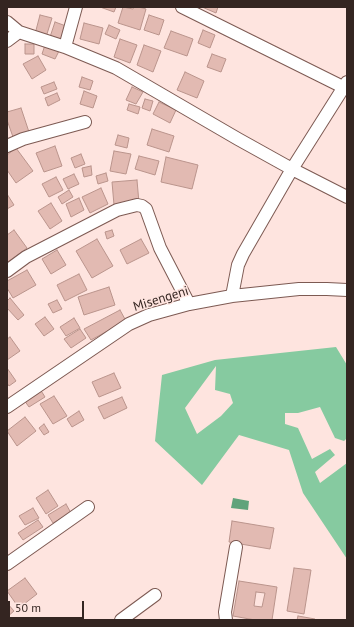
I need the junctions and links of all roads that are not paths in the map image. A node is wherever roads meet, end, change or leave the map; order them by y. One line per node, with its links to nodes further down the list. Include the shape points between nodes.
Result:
1 (76, 7): 6 (street)
2 (182, 7): 7 (street)
3 (7, 22): 4 (street)
4 (19, 32): 5 (street); 6 (street)
5 (7, 41)
6 (65, 48): 10 (street, via 116,68)
7 (346, 86): 10 (street)
8 (85, 122): 9 (street)
9 (7, 146)
10 (292, 169): 11 (street); 14 (street, via 243,254 238,265)
11 (347, 197)
12 (7, 271): 15 (street, via 26,257 117,210 137,205 146,209 160,248)
13 (347, 290): 14 (street, Misengeni, via 299,289)
14 (232, 296): 15 (street, Misengeni)
15 (189, 304): 16 (street, Misengeni, via 129,324)
16 (7, 406)
17 (88, 507): 19 (street)
18 (236, 547): 22 (street, via 225,612)
19 (7, 564)
20 (155, 595): 21 (street)
21 (121, 620)
22 (226, 620)

